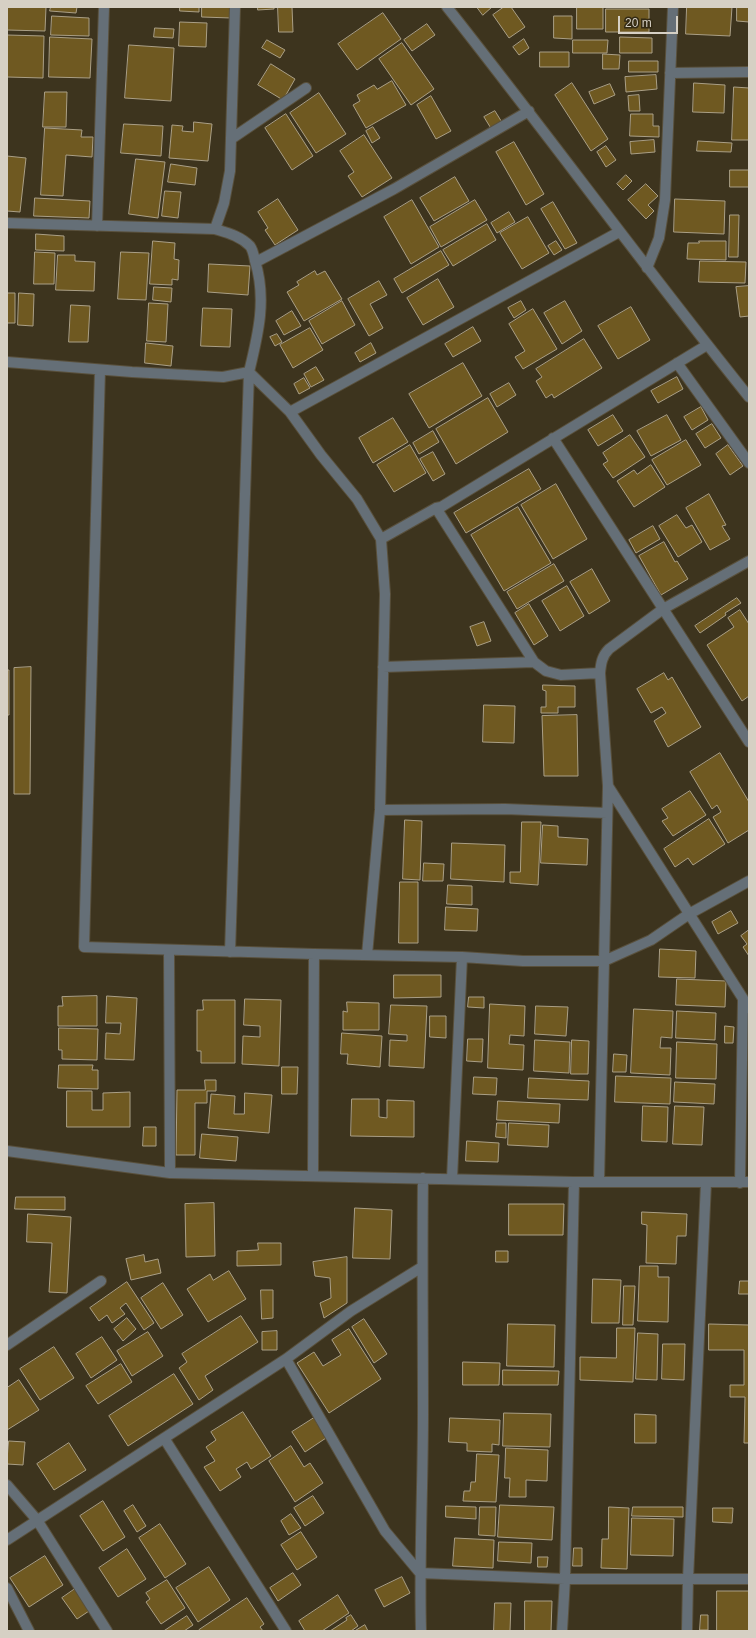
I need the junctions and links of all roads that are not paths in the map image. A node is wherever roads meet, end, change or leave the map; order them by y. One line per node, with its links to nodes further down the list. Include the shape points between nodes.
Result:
1 (104, 7): 11 (street)
2 (235, 7): 9 (street)
3 (447, 7): 8 (street)
4 (673, 7): 6 (street)
5 (749, 72): 6 (street)
6 (670, 73): 15 (street, via 664,207 659,238)
7 (306, 88): 9 (street)
8 (529, 111): 13 (street); 14 (street, via 394,189)
9 (231, 139): 12 (street, via 229,177)
10 (7, 223): 11 (street)
11 (97, 226): 12 (street)
12 (215, 229): 14 (street, via 238,237 251,248)
13 (620, 232): 15 (street); 22 (street)
14 (256, 262): 20 (street, via 260,279 260,324)
15 (647, 268): 16 (street)
16 (707, 345): 18 (street); 21 (street)
17 (7, 362): 19 (street)
18 (678, 363): 23 (street); 24 (street)
19 (100, 370): 20 (street, via 223,377); 38 (street, via 84,947)
20 (249, 372): 22 (street); 39 (street)
21 (749, 397)
22 (290, 412): 26 (street, via 357,499)
23 (553, 438): 25 (street); 28 (street)
24 (749, 463)
25 (436, 508): 26 (street); 29 (street)
26 (381, 539): 30 (street, via 385,594)
27 (749, 561): 28 (street)
28 (663, 609): 31 (street, via 604,654); 32 (street)
29 (534, 662): 30 (street); 31 (street, via 546,671 562,675)
30 (383, 667): 34 (street)
31 (600, 673): 33 (street)
32 (749, 742)
33 (608, 786): 35 (street); 37 (street)
34 (380, 810): 35 (street, via 504,809); 41 (street)
35 (607, 813): 43 (street)
36 (749, 881): 37 (street)
37 (689, 914): 43 (street, via 651,940); 44 (street)
38 (169, 950): 39 (street); 46 (street)
39 (230, 952): 40 (street)
40 (314, 954): 41 (street); 47 (street)
41 (367, 955): 42 (street)
42 (462, 957): 43 (street, via 523,961); 49 (street)
43 (604, 961): 51 (street)
44 (746, 1004): 52 (street)
45 (7, 1152): 46 (street)
46 (170, 1173): 47 (street)
47 (313, 1176): 48 (street)
48 (423, 1178): 49 (street); 54 (street)
49 (452, 1179): 50 (street)
50 (574, 1182): 51 (street); 63 (street)
51 (599, 1182): 53 (street)
52 (745, 1182): 53 (street)
53 (706, 1183): 64 (street)
54 (422, 1267): 57 (street, via 351,1311); 62 (street)
55 (102, 1281): 56 (street)
56 (7, 1345)
57 (286, 1359): 58 (street); 62 (street, via 385,1531)
58 (164, 1438): 60 (street); 69 (street)
59 (7, 1485): 60 (street)
60 (37, 1520): 61 (street); 68 (street)
61 (7, 1540)
62 (420, 1573): 63 (street); 70 (street)
63 (565, 1578): 64 (street); 71 (street)
64 (688, 1579): 65 (street); 72 (street)
65 (749, 1580)
66 (7, 1588): 67 (street)
67 (29, 1631)
68 (107, 1631)
69 (286, 1631)
70 (421, 1631)
71 (562, 1631)
72 (687, 1631)

